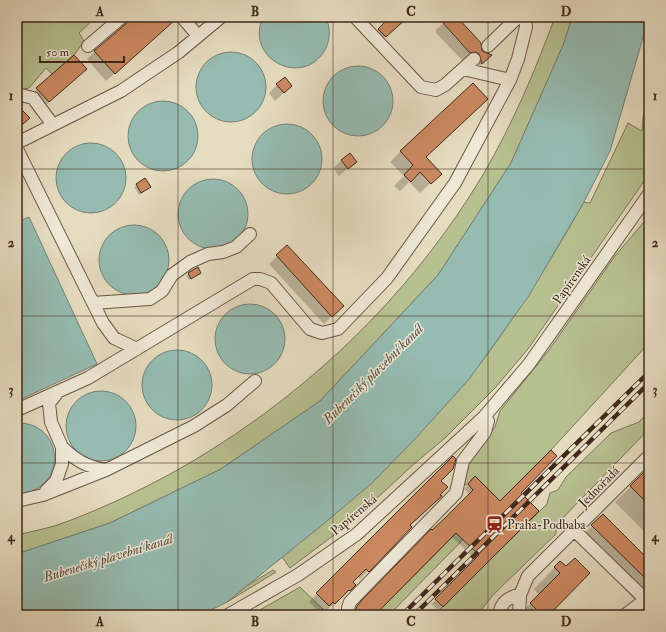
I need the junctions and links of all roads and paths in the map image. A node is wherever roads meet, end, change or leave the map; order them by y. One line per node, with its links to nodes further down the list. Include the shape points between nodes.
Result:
1 (122, 17): 8 (street)
2 (182, 17): 7 (street)
3 (221, 17): 7 (street)
4 (355, 17): 11 (street, via 421,87 436,90)
5 (518, 17): 9 (street)
6 (525, 17): 12 (street, via 526,27)
7 (198, 36): 14 (street, via 122,91)
8 (88, 46)
9 (488, 46)
10 (474, 59): 11 (street)
11 (463, 69): 12 (street)
12 (510, 80): 20 (street, via 455,184 387,278 338,329 322,333 310,329 271,283 253,278)
13 (17, 98): 14 (street, via 21,95 33,98)
14 (53, 125): 15 (street)
15 (17, 143)
16 (17, 149): 19 (street)
17 (649, 194): 24 (street, Papírenská, via 529,364)
18 (250, 234): 19 (street, via 236,247 208,254 190,262 172,275 162,291 150,300)
19 (93, 303): 20 (street, via 103,324 114,338)
20 (137, 349): 22 (street, via 88,378)
21 (254, 381): 27 (street, via 227,405 194,426)
22 (60, 390): 23 (street); 25 (street, via 49,403 51,422)
23 (17, 410)
24 (484, 417): 33 (street, Papírenská, via 357,534 298,575); 34 (street, via 488,421 485,432 463,461 456,493 350,602)
25 (62, 447): 27 (street, via 82,464); 28 (street, via 62,464 56,481)
26 (649, 456): 30 (street, Jednořadá)
27 (106, 470): 28 (street)
28 (43, 495): 29 (street)
29 (17, 501)
30 (575, 531): 31 (street, Jednořadá, via 528,576); 32 (street)
31 (520, 595): 35 (street, via 503,602); 36 (street, Jednořadá)
32 (647, 599): 37 (street)
33 (228, 615)
34 (350, 615)
35 (499, 615)
36 (519, 615)
37 (625, 615)

